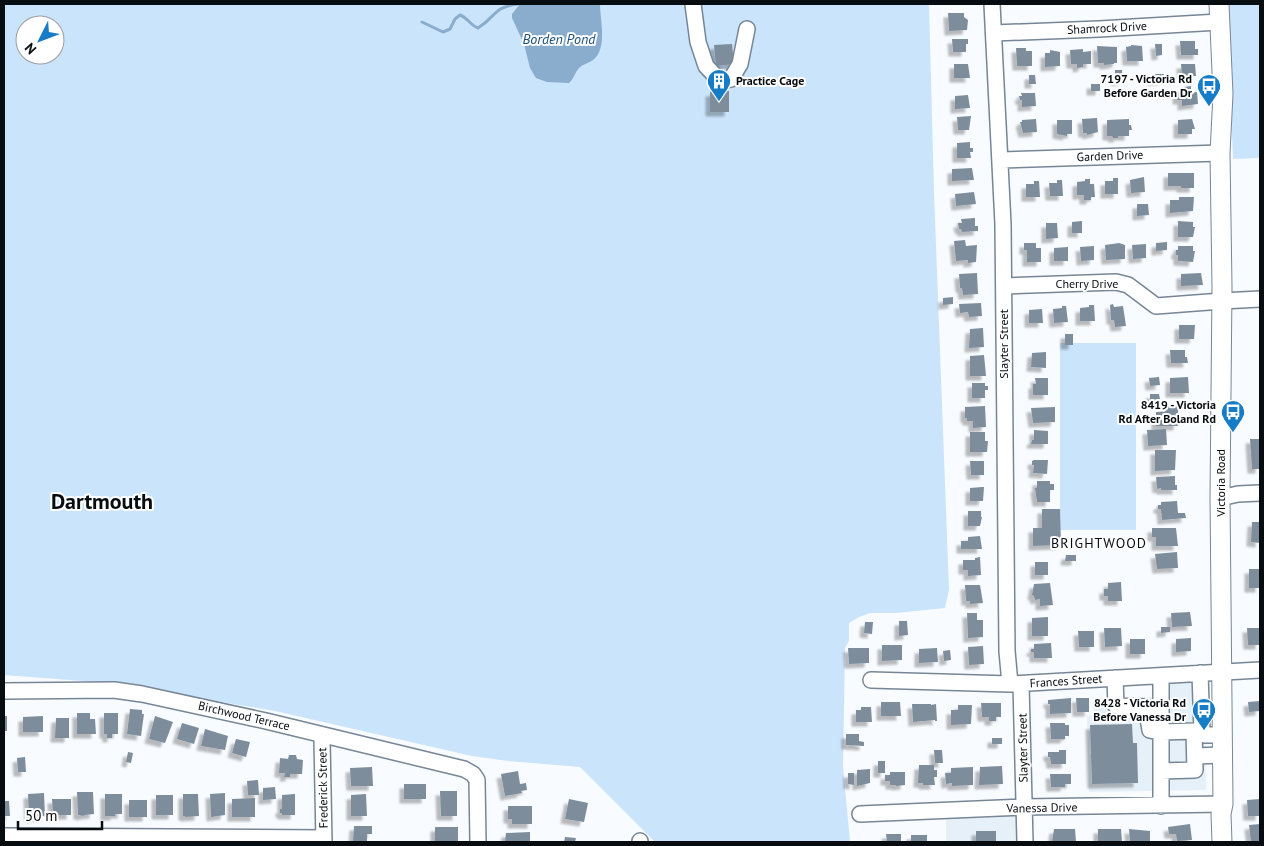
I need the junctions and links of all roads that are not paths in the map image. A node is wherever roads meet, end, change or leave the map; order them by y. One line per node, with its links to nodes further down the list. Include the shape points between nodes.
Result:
1 (693, 4): 4 (street, via 698,42 706,66 720,81 731,79 740,64)
2 (992, 4): 5 (street, Slayter Street)
3 (1219, 13): 5 (street, Shamrock Drive, via 1099,29); 6 (main road, Victoria Road, via 1223,94)
4 (747, 30)
5 (994, 33): 7 (street, Slayter Street)
6 (1220, 153): 7 (street, Garden Drive); 10 (main road, Victoria Road)
7 (1001, 160): 8 (street, Slayter Street)
8 (1004, 286): 10 (street, Cherry Drive, via 1116,282 1128,285 1156,306); 19 (street, Slayter Street, via 1008,651)
9 (1260, 299): 10 (street, Cherry Drive)
10 (1222, 301): 12 (main road, Victoria Road)
11 (1260, 493): 12 (street)
12 (1220, 498): 14 (main road, Victoria Road)
13 (1260, 670): 14 (street, Frances Street)
14 (1223, 672): 15 (street, Frances Street); 23 (main road, Victoria Road)
15 (1200, 673): 16 (street, Frances Street); 23 (street, via 1202,733)
16 (1161, 676): 17 (street, Frances Street); 21 (street)
17 (1115, 678): 19 (street, Frances Street); 21 (street, via 1116,706 1146,707 1150,730)
18 (872, 680): 19 (street, Frances Street)
19 (1015, 684): 29 (street, Slayter Street)
20 (4, 691): 22 (street, Birchwood Terrace, via 127,691)
21 (1162, 732): 25 (street, via 1194,731); 26 (street)
22 (324, 735): 32 (street, Frederick Street); 33 (street, Birchwood Terrace, via 464,769 473,774 476,780)
23 (1223, 735): 24 (main road, Victoria Road)
24 (1223, 755): 25 (street); 27 (main road, Victoria Road)
25 (1195, 756): 26 (street, via 1195,770)
26 (1161, 771): 28 (street)
27 (1223, 804): 28 (street, Vanessa Drive); 35 (main road, Victoria Road)
28 (1161, 806): 29 (street, Vanessa Drive)
29 (1024, 808): 30 (street, Vanessa Drive); 34 (street, Slayter Street)
30 (860, 814)
31 (4, 836): 32 (street)
32 (324, 840)
33 (478, 842)
34 (1025, 842)
35 (1222, 842)

